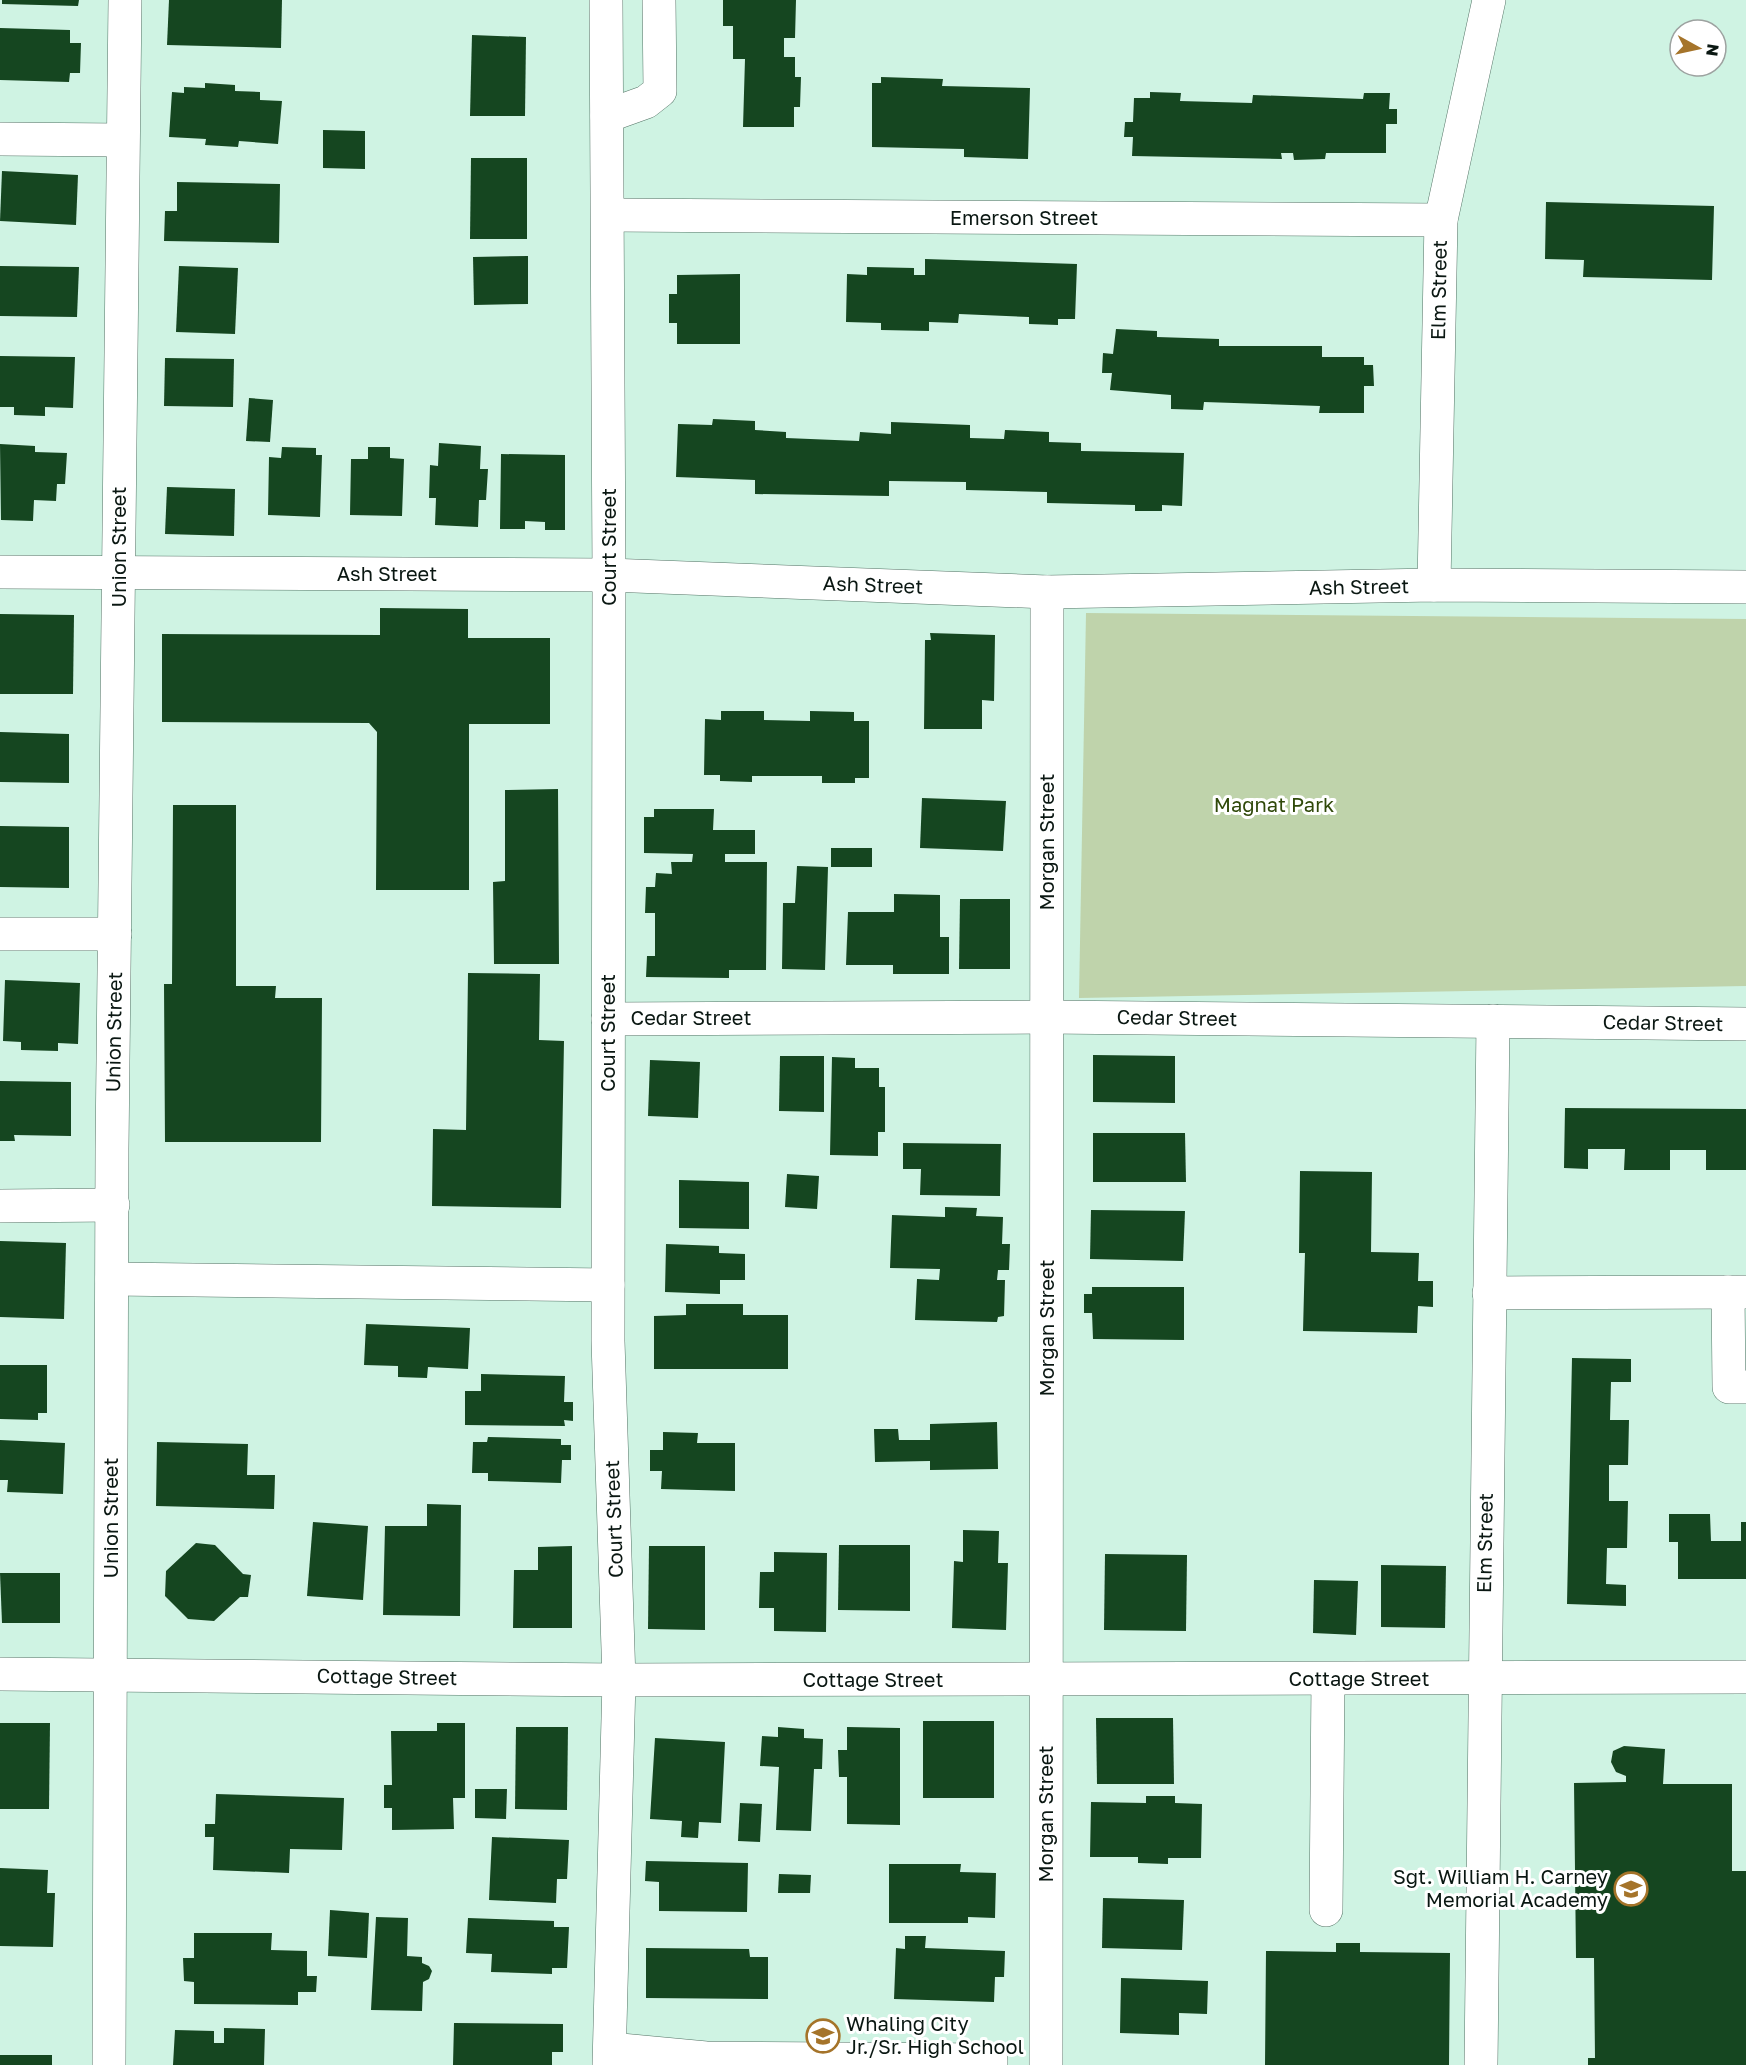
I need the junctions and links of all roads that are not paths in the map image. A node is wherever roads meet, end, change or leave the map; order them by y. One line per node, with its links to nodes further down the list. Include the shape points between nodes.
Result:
1 (125, 0): 7 (street, Union Street)
2 (606, 0): 5 (street, Court Street)
3 (659, 0): 5 (street, via 660,91 646,102)
4 (1489, 0): 9 (street, Elm Street)
5 (607, 116): 8 (street, Court Street)
6 (0, 140): 7 (street)
7 (122, 140): 11 (street, Union Street)
8 (608, 215): 9 (street, Emerson Street); 12 (street, Court Street)
9 (1441, 220): 13 (street, Elm Street)
10 (0, 572): 11 (street, Ash Street)
11 (119, 573): 12 (street, Ash Street); 17 (street, Union Street)
12 (609, 575): 15 (street, Ash Street); 19 (street, Court Street)
13 (1434, 585): 14 (street, Ash Street); 15 (street, Ash Street)
14 (1746, 587)
15 (1047, 592): 18 (street, Morgan Street)
16 (0, 934): 17 (street)
17 (115, 934): 22 (street, Union Street)
18 (1047, 1017): 19 (street, Cedar Street); 20 (street, Cedar Street); 35 (street, Morgan Street)
19 (608, 1019): 25 (street, Court Street)
20 (1493, 1021): 21 (street, Cedar Street); 27 (street, Elm Street)
21 (1746, 1024)
22 (113, 1205): 23 (street); 24 (street, Union Street)
23 (0, 1206)
24 (112, 1280): 25 (street); 30 (street, Union Street)
25 (608, 1285): 34 (street, Court Street)
26 (1737, 1292): 27 (street); 28 (street, via 1729,1387)
27 (1489, 1293): 32 (street, Elm Street)
28 (1746, 1388)
29 (0, 1674): 30 (street, Cottage Street)
30 (110, 1674): 34 (street, Cottage Street); 38 (street, Union Street)
31 (1746, 1677): 32 (street, Cottage Street)
32 (1483, 1678): 33 (street, Cottage Street); 41 (street, Elm Street)
33 (1328, 1679): 35 (street, Cottage Street); 36 (street)
34 (619, 1680): 35 (street, Cottage Street); 37 (street, Court Street)
35 (1046, 1680): 40 (street, Morgan Street)
36 (1326, 1910)
37 (609, 2057): 39 (street, via 991,2061)
38 (109, 2065)
39 (991, 2065)
40 (1046, 2065)
41 (1481, 2065)

